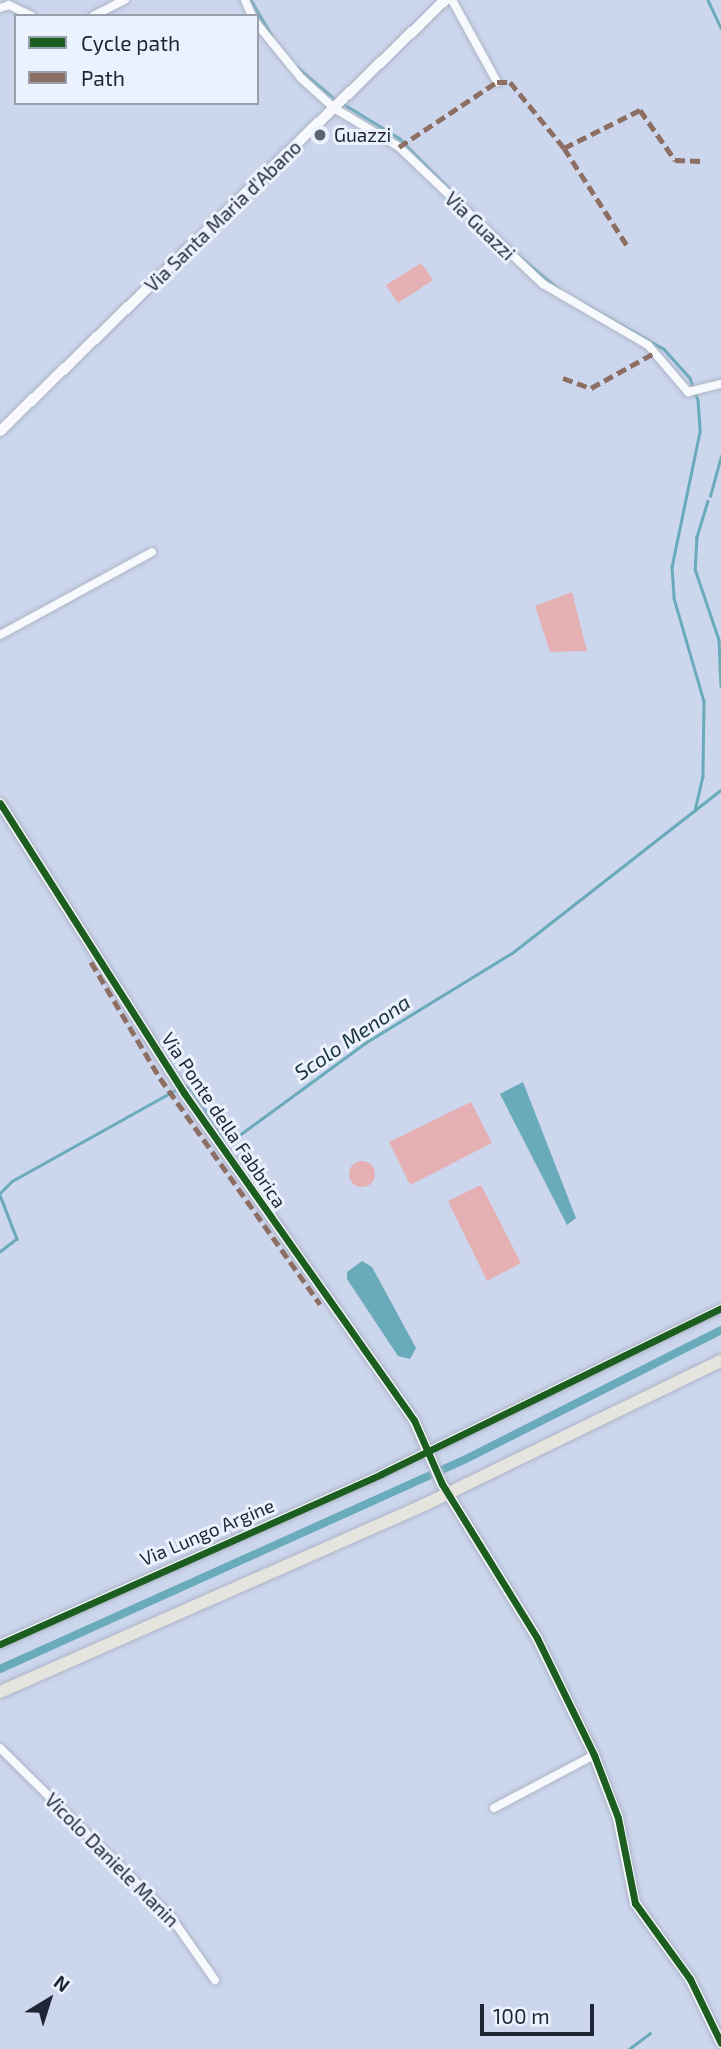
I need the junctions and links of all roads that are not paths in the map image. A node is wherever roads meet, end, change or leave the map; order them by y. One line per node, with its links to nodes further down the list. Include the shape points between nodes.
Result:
1 (125, 0): 6 (street)
2 (445, 0): 9 (street, Via Santa Maria d'Abano)
3 (452, 0): 8 (street, via 466,35)
4 (0, 8): 5 (street, via 9,5)
5 (28, 14)
6 (97, 14)
7 (259, 27): 9 (street, Via Guazzi, via 291,70)
8 (497, 82)
9 (338, 104): 10 (street, Via Guazzi, via 399,147 483,232 555,293 648,345 692,394); 11 (street, Via Santa Maria d'Abano)
10 (721, 384)
11 (0, 431)
12 (152, 552): 13 (street)
13 (0, 635)
14 (0, 803): 17 (street, Via Ponte della Fabbrica, via 179,1086 404,1406)
15 (721, 1308): 17 (street)
16 (721, 1361): 18 (main road)
17 (427, 1452): 18 (street, Via Ponte della Fabbrica); 19 (street, Via Lungo Argine)
18 (445, 1489): 20 (main road); 22 (street, Via Ponte della Fabbrica, via 537,1638)
19 (0, 1644)
20 (0, 1692)
21 (0, 1748): 24 (street, Vicolo Daniele Manin, via 171,1917)
22 (594, 1755): 23 (street); 25 (street, Via Ponte della Fabbrica, via 618,1818 635,1903 690,1979)
23 (494, 1808)
24 (215, 1980)
25 (721, 2043)

